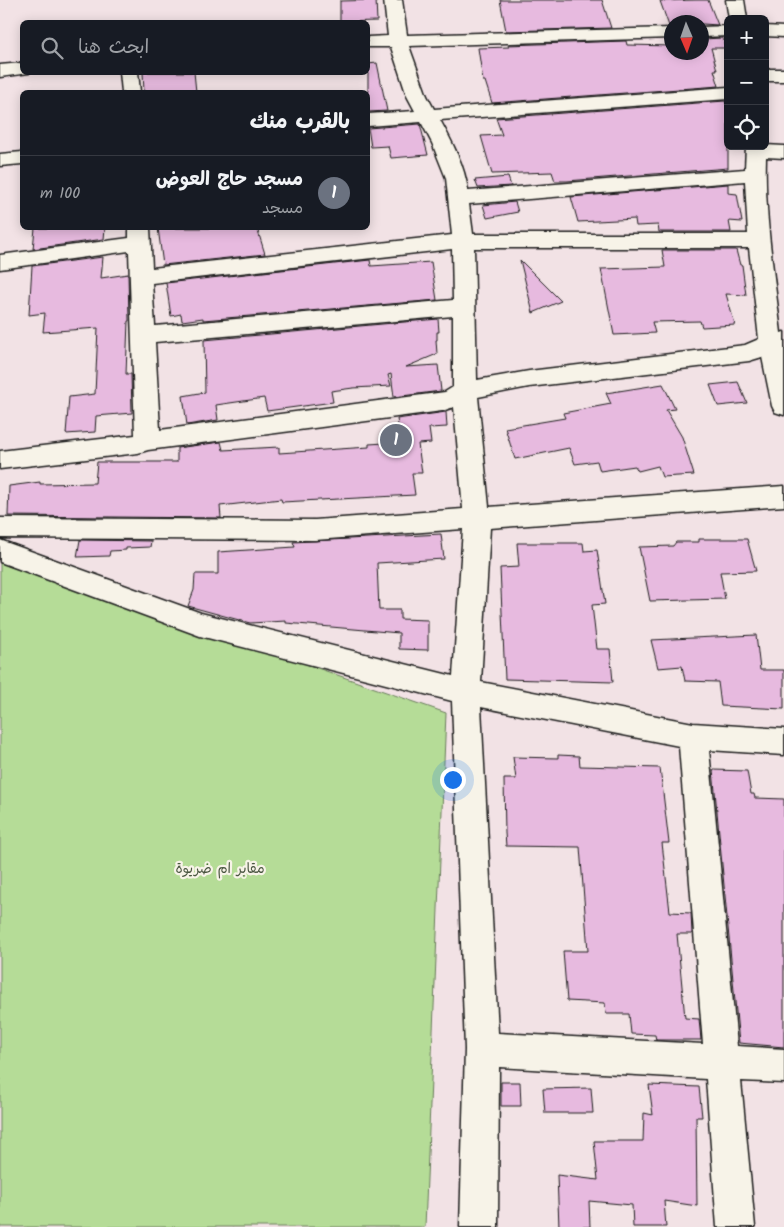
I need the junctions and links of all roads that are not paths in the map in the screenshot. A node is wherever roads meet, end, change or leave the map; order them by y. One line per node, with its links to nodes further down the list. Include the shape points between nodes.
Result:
1 (393, 0): 9 (street)
2 (734, 0): 3 (street)
3 (737, 15)
4 (769, 31): 7 (street)
5 (709, 32): 6 (street)
6 (724, 32)
7 (784, 32)
8 (664, 33): 9 (street)
9 (398, 40): 10 (street); 18 (street, via 417,96)
10 (370, 42)
11 (20, 68): 12 (street)
12 (0, 71)
13 (129, 75): 16 (street)
14 (769, 75): 15 (street)
15 (784, 75)
16 (131, 90)
17 (724, 93): 18 (street)
18 (427, 114): 19 (street); 26 (street, via 456,178)
19 (370, 120)
20 (756, 150): 25 (street)
21 (769, 150): 22 (street)
22 (784, 152)
23 (20, 158): 24 (street)
24 (0, 160)
25 (755, 174): 26 (street); 29 (street)
26 (458, 198): 28 (street)
27 (140, 235): 30 (street); 31 (street)
28 (463, 240): 29 (street); 31 (street); 32 (street)
29 (759, 241): 34 (street)
30 (0, 262)
31 (141, 277): 33 (street)
32 (463, 307): 33 (street); 35 (street)
33 (144, 335): 37 (street)
34 (777, 341): 35 (street, via 749,353 529,379); 36 (street)
35 (465, 391): 37 (street, via 442,402); 40 (street)
36 (784, 406)
37 (148, 441): 38 (street)
38 (0, 460)
39 (784, 496): 40 (street)
40 (477, 518): 41 (street, via 289,531); 43 (street)
41 (0, 528)
42 (0, 551): 43 (street, via 200,624)
43 (466, 692): 44 (street); 46 (street)
44 (693, 736): 45 (street); 47 (street)
45 (784, 742)
46 (482, 1049): 47 (street); 49 (street)
47 (722, 1062): 48 (street); 50 (street)
48 (784, 1066)
49 (479, 1227)
50 (736, 1227)

